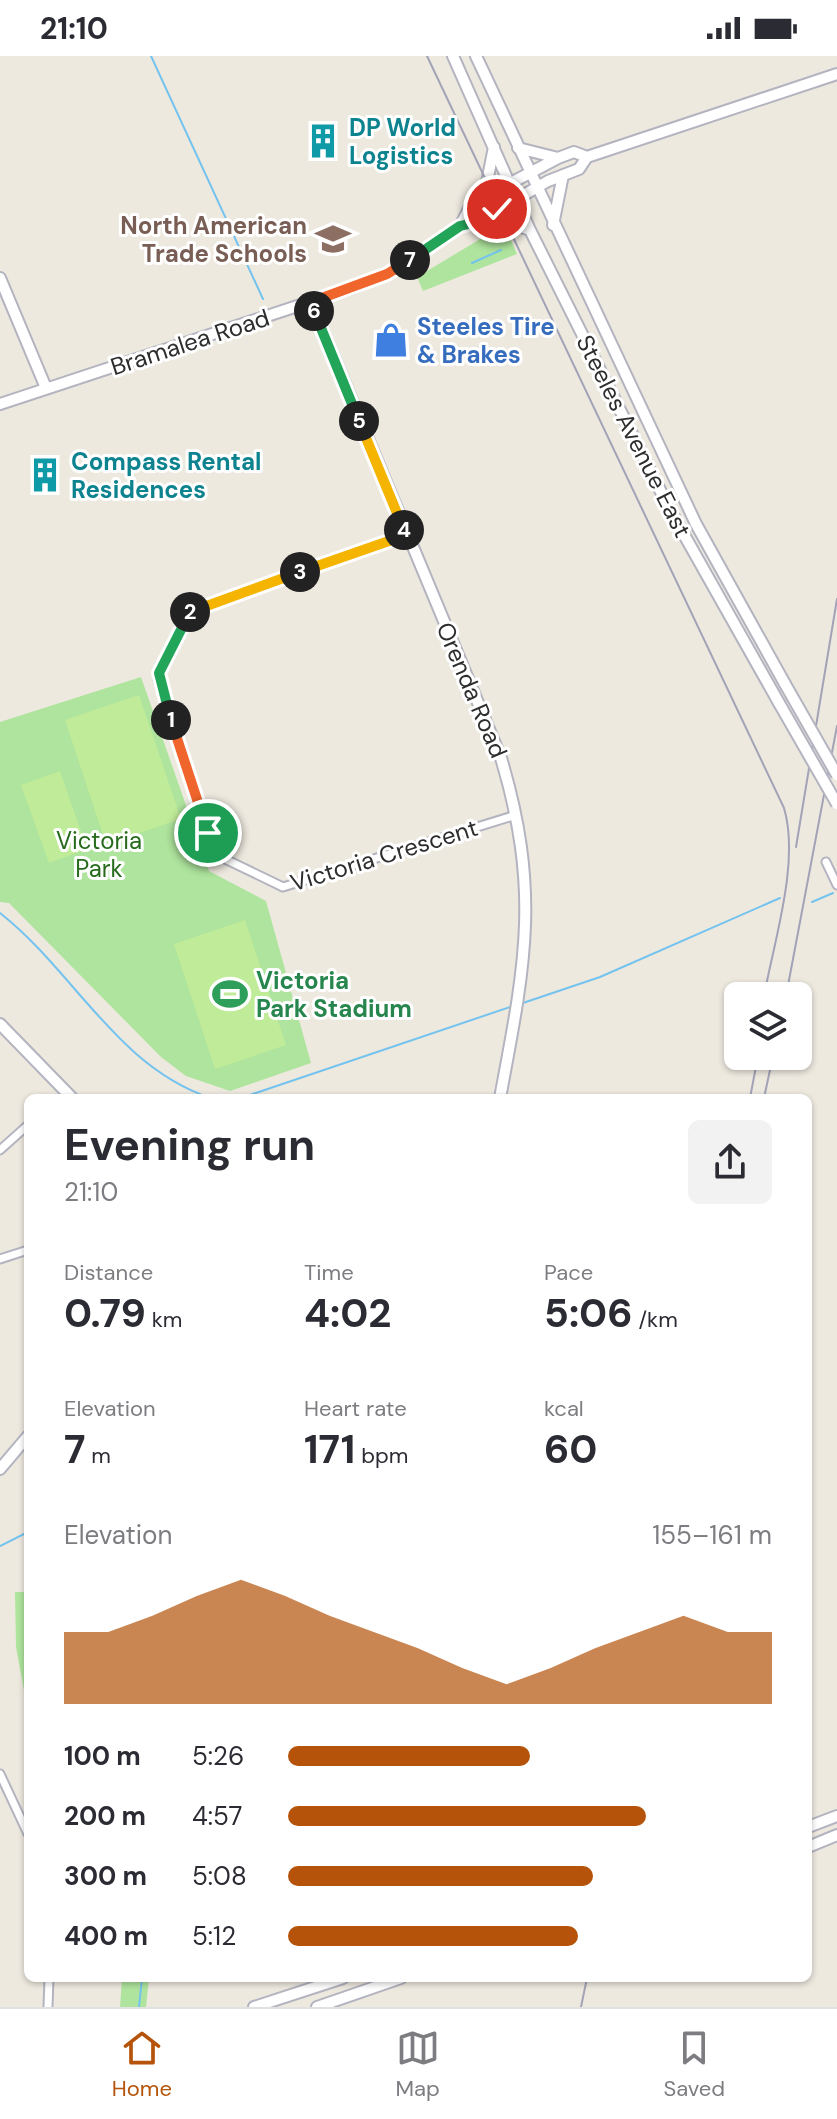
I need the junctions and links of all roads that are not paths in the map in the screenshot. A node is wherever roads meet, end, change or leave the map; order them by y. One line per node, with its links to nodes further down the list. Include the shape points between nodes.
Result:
1 (453, 56): 4 (main road, Steeles Avenue East)
2 (476, 56): 5 (main road, Steeles Avenue East)
3 (837, 74): 6 (main road, Bramalea Road)
4 (494, 145): 10 (main road, Steeles Avenue East); 12 (main road)
5 (518, 148): 7 (main road); 8 (main road, Steeles Avenue East)
6 (587, 157): 7 (main road, Bramalea Road, via 574,152); 9 (main road, Bramalea Road, via 579,169)
7 (558, 158): 8 (main road, Bramalea Road)
8 (530, 173): 10 (main road, Bramalea Road); 11 (main road, Steeles Avenue East)
9 (563, 175): 11 (main road, Bramalea Road); 15 (main road)
10 (511, 183): 12 (main road, Bramalea Road); 13 (main road, Steeles Avenue East)
11 (535, 187): 13 (main road, Bramalea Road); 15 (main road, Steeles Avenue East)
12 (484, 197): 16 (main road, Bramalea Road, via 470,207)
13 (517, 197): 14 (main road, Bramalea Road); 17 (main road, Steeles Avenue East)
14 (487, 215): 16 (main road, Bramalea Road); 17 (main road)
15 (553, 225): 22 (main road, Steeles Avenue East)
16 (460, 226): 19 (main road, Bramalea Road, via 399,268)
17 (530, 230): 23 (main road, Steeles Avenue East)
18 (0, 278): 20 (main road)
19 (311, 302): 20 (main road, Bramalea Road); 24 (main road, Orenda Road)
20 (46, 388): 21 (main road, Bramalea Road)
21 (0, 404)
22 (696, 524): 23 (main road); 25 (main road, Steeles Avenue East, bridge)
23 (682, 532): 26 (main road, Steeles Avenue East, bridge)
24 (406, 535): 27 (main road, Orenda Road, via 501,758); 27 (street, Victoria Crescent, via 194,608 187,615 158,680 212,846 225,859 283,887)
25 (837, 775)
26 (837, 804)
27 (518, 815): 32 (main road, Orenda Road, via 528,909 520,993)
28 (826, 862): 29 (street)
29 (837, 885)
30 (0, 1024): 31 (main road)
31 (62, 1094)
32 (501, 1094)
33 (24, 1129): 34 (street)
34 (0, 1150)
35 (24, 1251): 36 (street)
36 (0, 1259)
37 (24, 1441): 38 (main road)
38 (0, 1469)
39 (0, 1774): 41 (street)
40 (837, 1816): 42 (main road)
41 (24, 1825)
42 (812, 1825)
43 (837, 1835): 44 (main road)
44 (812, 1845)
45 (49, 1982): 48 (street)
46 (331, 1982): 49 (main road)
47 (388, 1982): 50 (main road)
48 (48, 2007)
49 (254, 2007)
50 (317, 2007)

